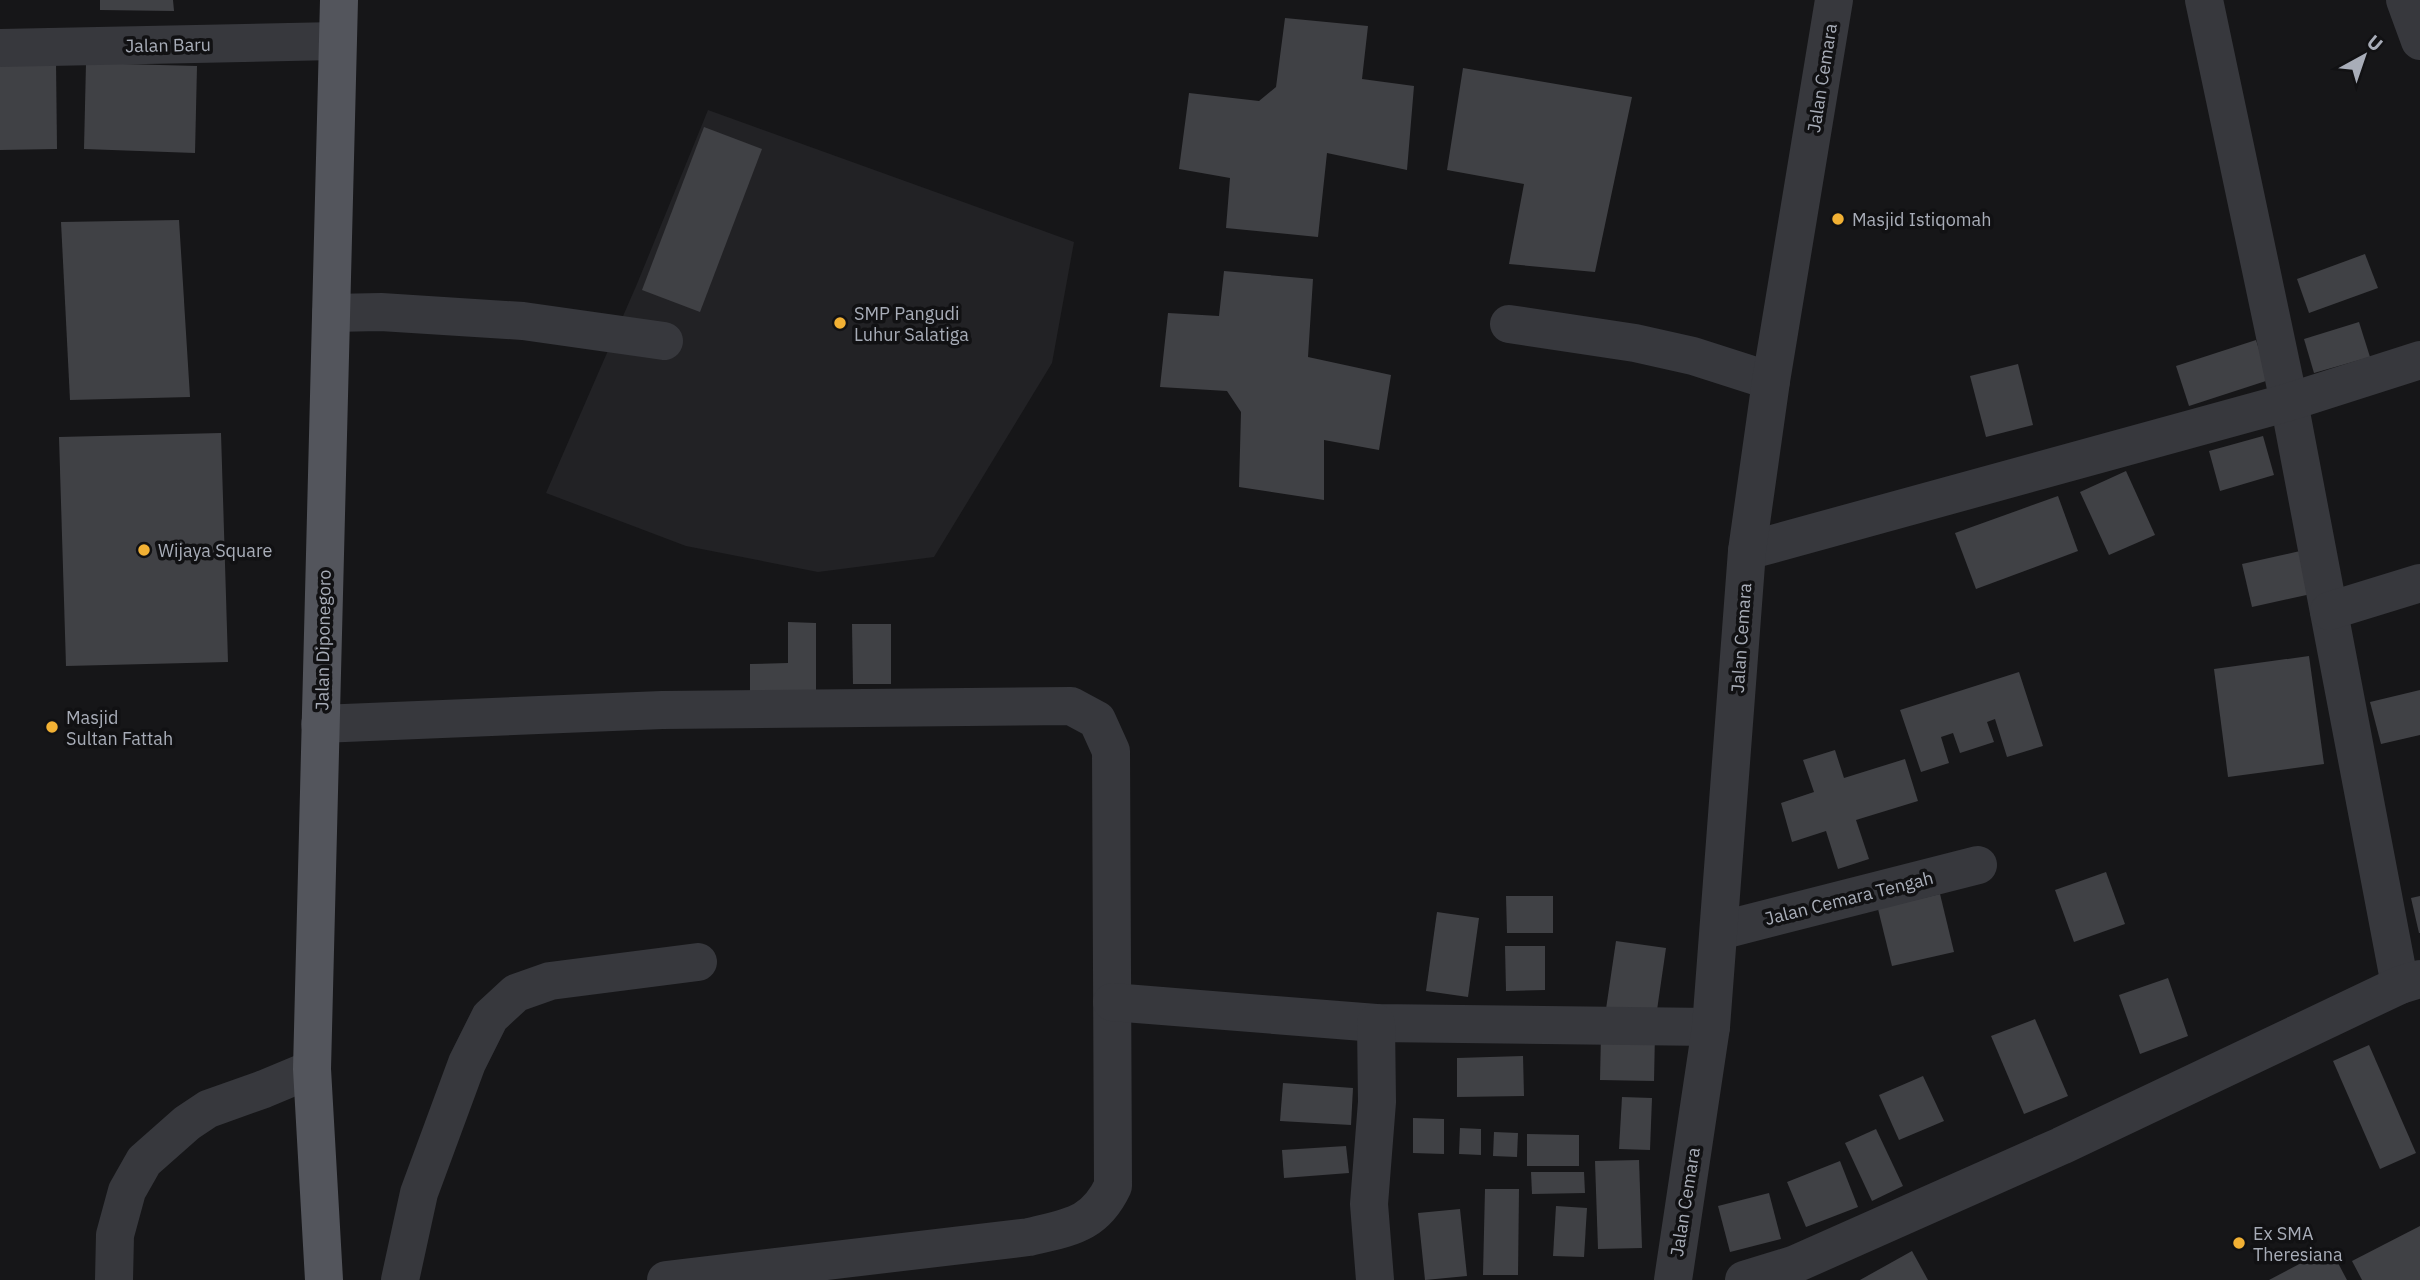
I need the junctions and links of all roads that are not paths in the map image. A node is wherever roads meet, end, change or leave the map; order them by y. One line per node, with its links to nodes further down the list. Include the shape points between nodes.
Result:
1 (339, 0): 5 (main road, Jalan Diponegoro)
2 (1834, 0): 12 (street, Jalan Cemara)
3 (2204, 0): 13 (street)
4 (2405, 0): 6 (street)
5 (336, 41): 7 (street, Jalan Baru); 8 (main road, Jalan Diponegoro)
6 (2420, 41)
7 (0, 48)
8 (331, 313): 10 (street, via 523,321); 17 (main road, Jalan Diponegoro)
9 (1509, 324): 12 (street, via 1635,343)
10 (664, 341)
11 (2420, 360): 13 (street)
12 (1771, 381): 14 (street, Jalan Cemara)
13 (2289, 402): 14 (street); 16 (street)
14 (1748, 551): 19 (street, Jalan Cemara)
15 (2420, 583): 16 (street)
16 (2329, 611): 21 (street)
17 (320, 724): 22 (street, via 662,710 1070,706 1097,720 1111,751); 25 (main road, Jalan Diponegoro)
18 (1978, 865): 19 (street, Jalan Cemara Tengah)
19 (1719, 931): 24 (street, Jalan Cemara)
20 (698, 962): 29 (street, via 550,981 516,993 490,1017 467,1063 419,1193)
21 (2410, 982): 26 (street)
22 (1112, 1002): 23 (street); 30 (street, via 1113,1186 1104,1204 1079,1225 1029,1237)
23 (1376, 1023): 24 (street); 31 (street, via 1377,1102 1369,1204)
24 (1711, 1027): 32 (street, Jalan Cemara)
25 (312, 1069): 27 (street, via 208,1109 144,1161 127,1191 114,1235); 28 (main road, Jalan Diponegoro)
26 (1796, 1273): 33 (street)
27 (114, 1280)
28 (324, 1280)
29 (400, 1280)
30 (666, 1280)
31 (1376, 1280)
32 (1673, 1280)
33 (1744, 1280)

